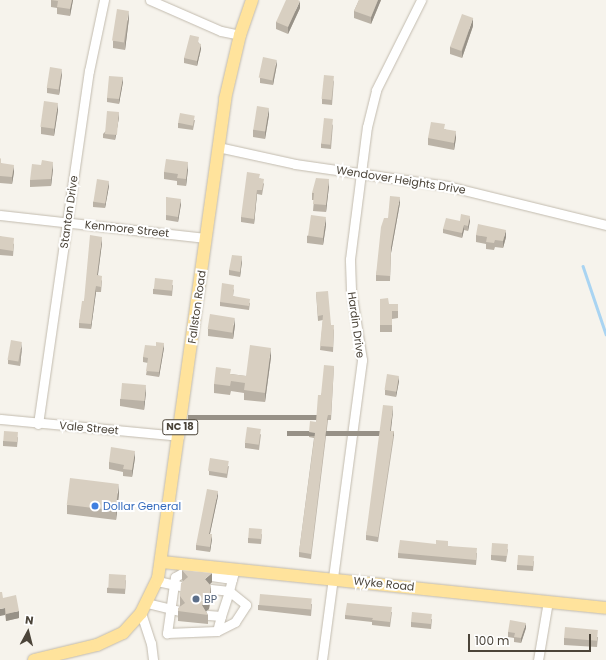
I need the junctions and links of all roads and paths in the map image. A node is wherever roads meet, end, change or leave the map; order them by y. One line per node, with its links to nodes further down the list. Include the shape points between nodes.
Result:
1 (104, 0): 9 (street, Stanton Drive, via 89,71)
2 (150, 0): 5 (street, via 221,31)
3 (252, 0): 5 (main road, Fallston Road / NC 18)
4 (421, 0): 7 (street, Hardin Drive, via 376,90 367,127)
5 (240, 35): 6 (main road, Fallston Road / NC 18, via 226,92)
6 (218, 147): 7 (street, Wendover Heights Drive, via 295,164); 11 (main road, Fallston Road / NC 18)
7 (362, 174): 10 (street, Wendover Heights Drive, via 447,186); 18 (street, Hardin Drive, via 350,259 351,290 362,360)
8 (0, 215): 9 (street, Kenmore Street)
9 (67, 223): 11 (street, Kenmore Street); 13 (street, Stanton Drive)
10 (606, 225)
11 (206, 238): 14 (main road, Fallston Road / NC 18)
12 (0, 419): 13 (street, Vale Street)
13 (38, 424): 14 (street, Vale Street)
14 (179, 436): 15 (main road, Fallston Road / NC 18)
15 (162, 562): 16 (main road, Wyke Road); 19 (main road, Fallston Road / NC 18)
16 (199, 570): 17 (main road, Wyke Road); 20 (street, via 184,572 175,577)
17 (234, 574): 18 (main road, Wyke Road); 22 (street)
18 (333, 579): 23 (main road, Wyke Road); 34 (street, Hardin Drive)
19 (157, 581): 20 (street); 24 (main road, Fallston Road / NC 18)
20 (178, 585): 26 (street)
21 (211, 589): 22 (street)
22 (229, 591): 28 (street); 29 (street, via 246,605 235,622)
23 (548, 601): 25 (main road, Wyke Road); 35 (street)
24 (144, 608): 26 (street); 31 (street); 32 (main road, NC 18, via 123,633 106,642)
25 (606, 608)
26 (175, 610): 30 (street)
27 (208, 614): 28 (street)
28 (222, 616): 29 (street)
29 (217, 631): 30 (street)
30 (167, 633): 31 (street)
31 (151, 640): 33 (street)
32 (34, 660)
33 (153, 660)
34 (322, 660)
35 (538, 660)

